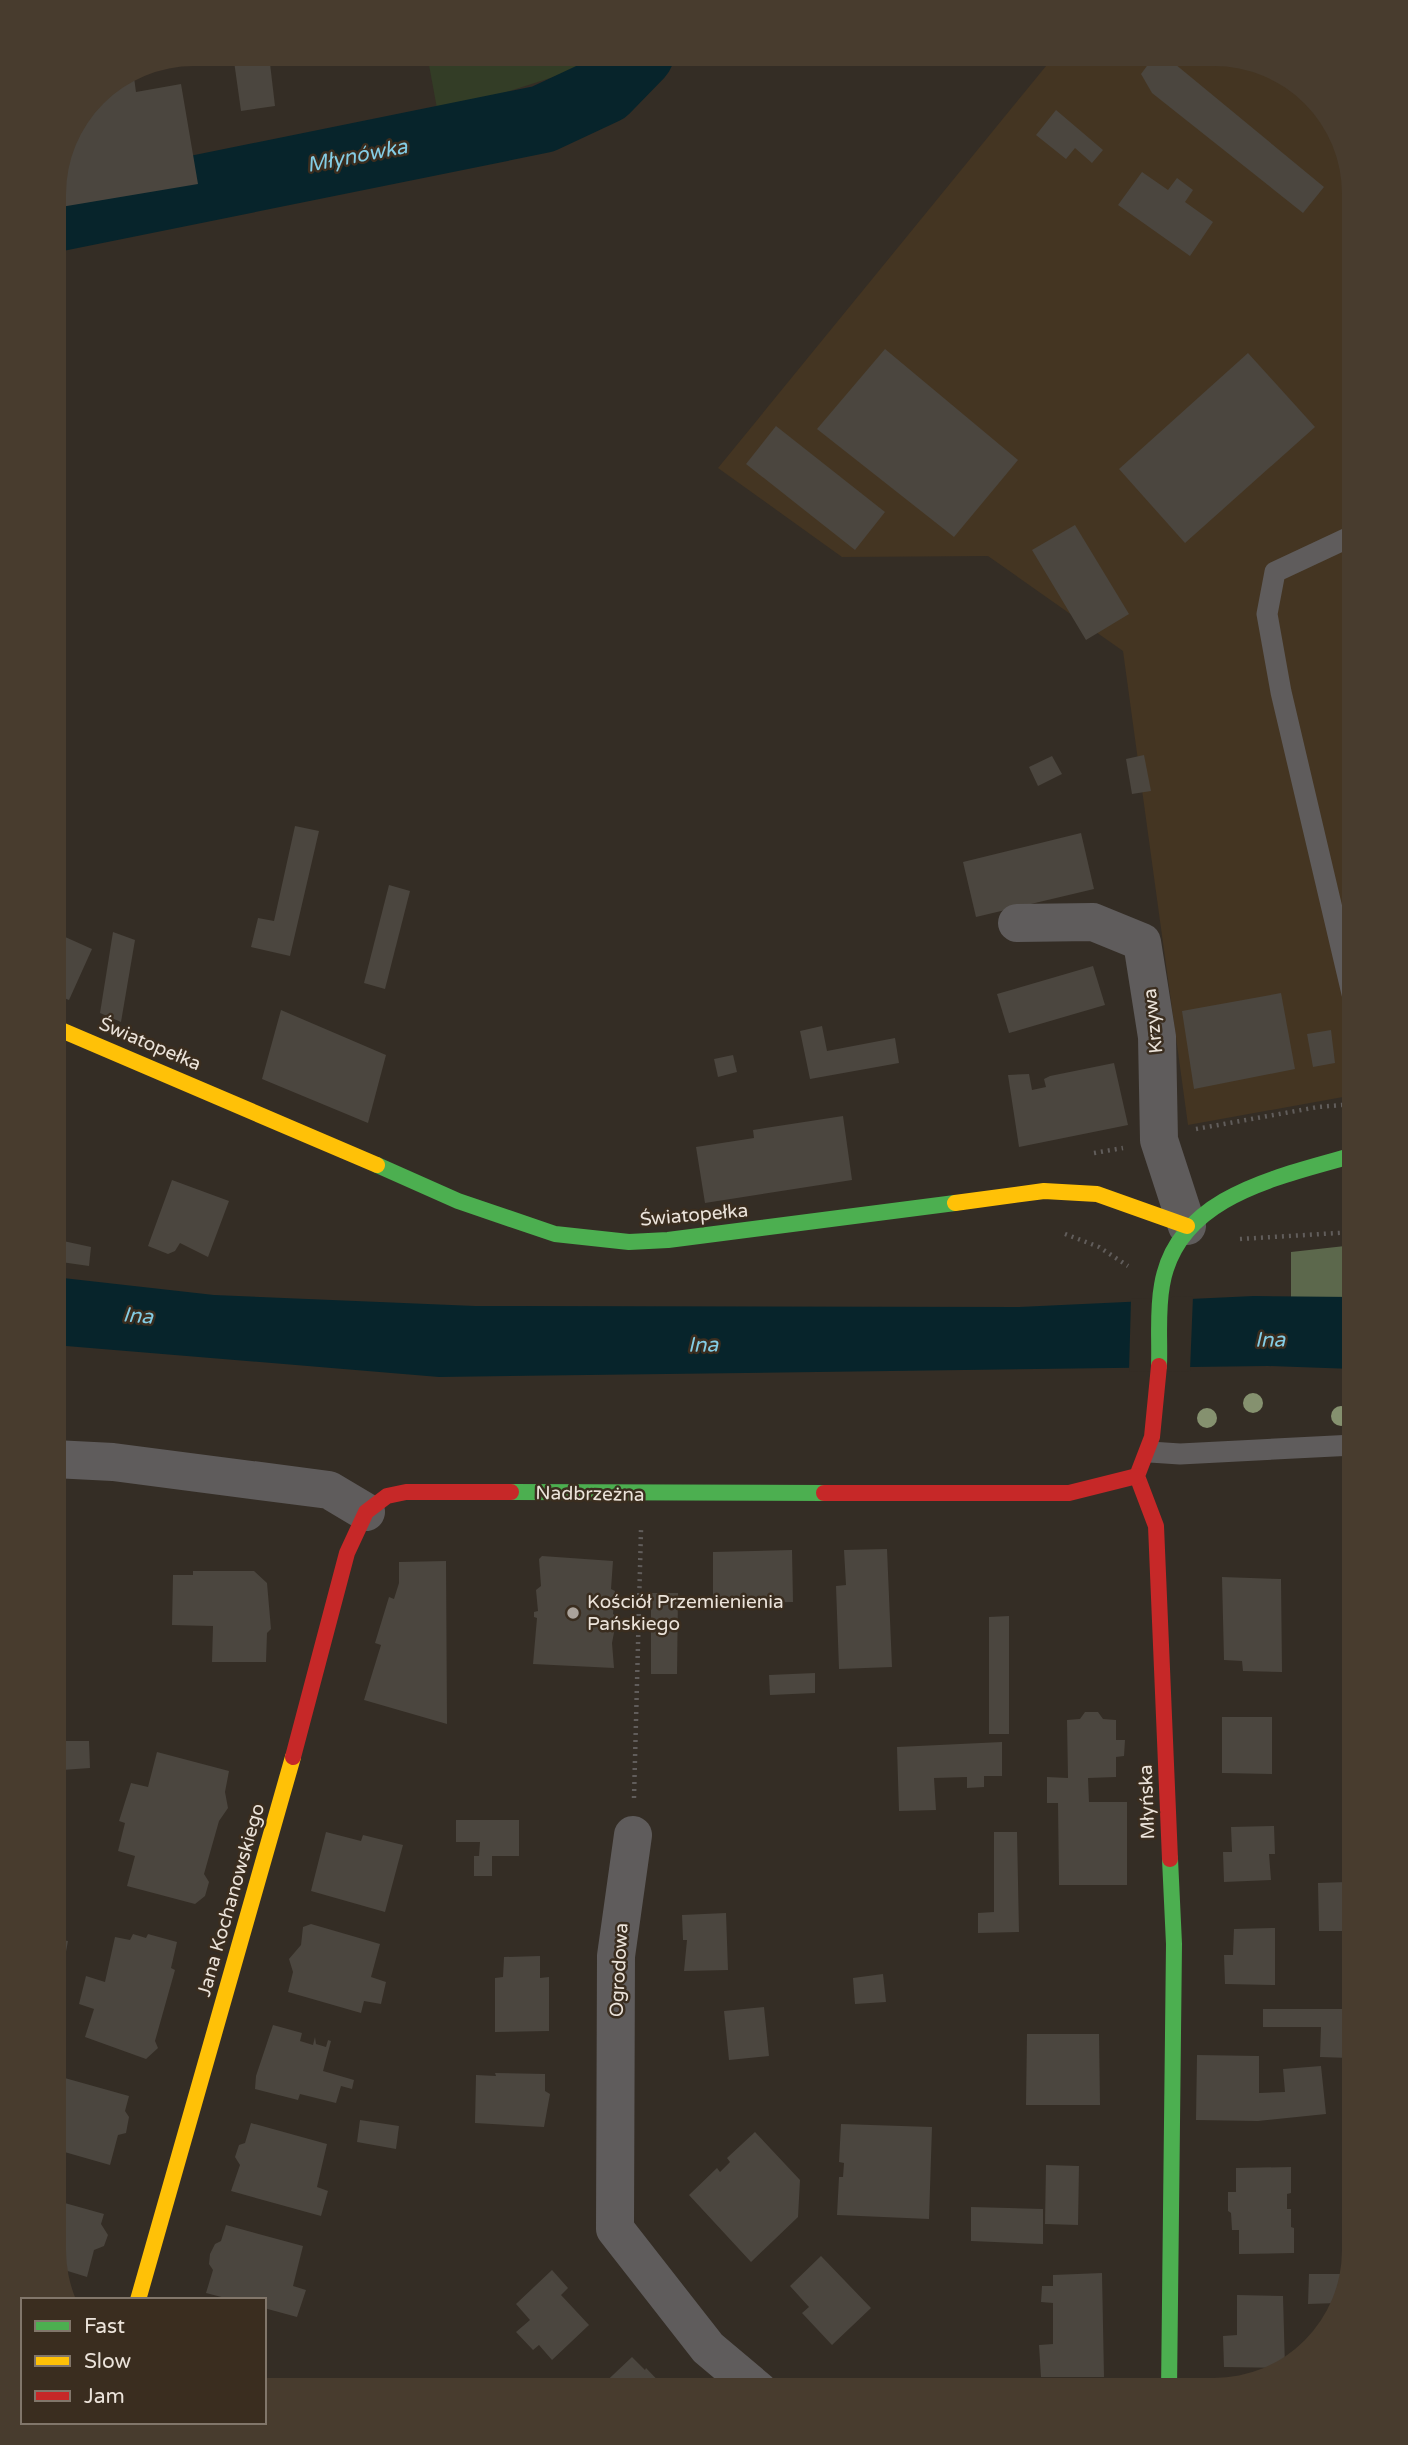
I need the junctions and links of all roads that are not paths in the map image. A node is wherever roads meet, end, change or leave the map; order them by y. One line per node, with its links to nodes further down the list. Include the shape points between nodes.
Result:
1 (1342, 541): 3 (lane, via 1275,572 1267,614)
2 (1017, 923): 6 (street, Krzywa, via 1093,922 1142,942 1157,1037 1159,1140)
3 (1342, 951)
4 (67, 1032): 6 (street, Światopełka, via 458,1201 555,1234 629,1242 668,1240 1044,1191 1097,1194)
5 (1342, 1159): 6 (street, via 1217,1201)
6 (1187, 1226): 8 (street, via 1175,1243 1162,1281 1157,1421)
7 (1342, 1446): 8 (lane)
8 (1150, 1452): 10 (street)
9 (66, 1460): 11 (street, via 329,1490)
10 (1137, 1476): 11 (street, Nadbrzeżna, via 1069,1493 406,1492 387,1496); 15 (street, Młyńska, via 1156,1526 1174,1944)
11 (366, 1511): 13 (street, Jana Kochanowskiego, via 347,1553)
12 (633, 1835): 14 (street, Ogrodowa, via 616,1956 615,2229 708,2348)
13 (139, 2298)
14 (743, 2378)
15 (1169, 2378)

